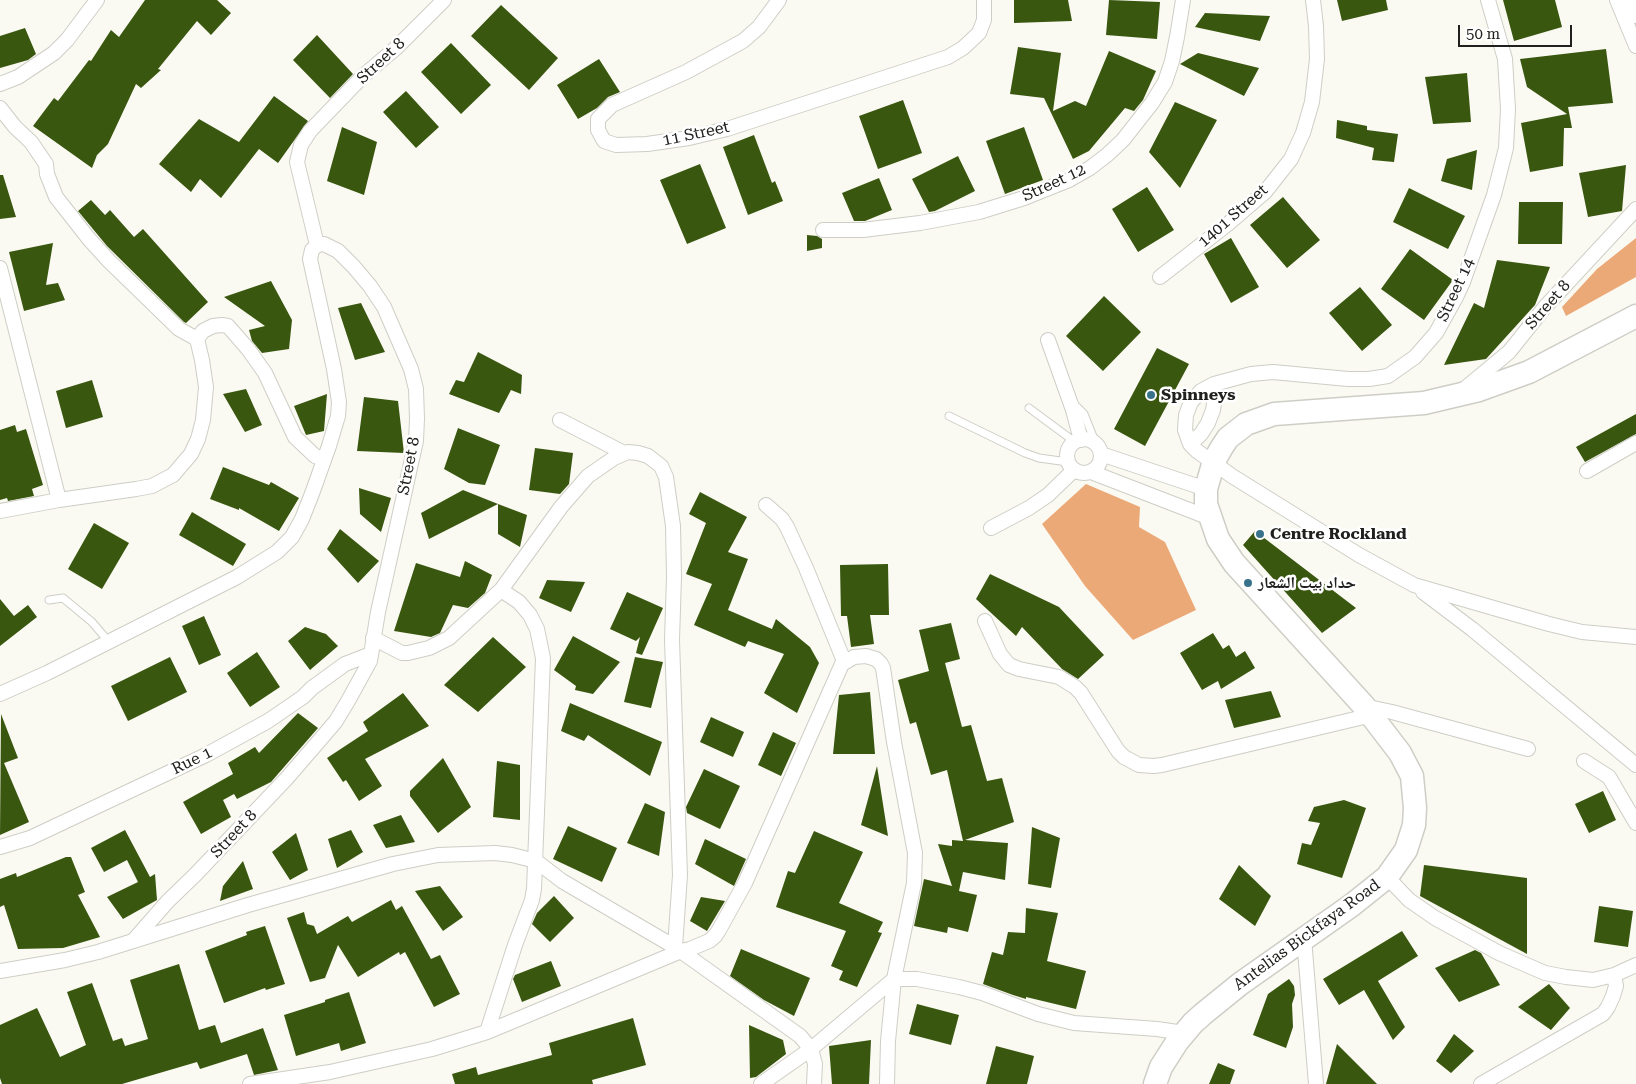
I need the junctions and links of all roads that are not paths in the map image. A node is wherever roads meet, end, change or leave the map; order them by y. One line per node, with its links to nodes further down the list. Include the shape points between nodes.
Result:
1 (97, 0): 12 (street, via 54,54 18,78)
2 (444, 0): 16 (street, Street 8, via 363,76 304,140 297,162)
3 (779, 0): 4 (street, 11 Street, via 743,42 612,105 598,120 598,130 604,141 616,145 647,144 727,129 948,57 980,33)
4 (984, 0)
5 (1183, 0): 15 (street, Street 12, via 1172,62 1164,82 1152,103 1122,140 1090,168 1024,198 979,212 863,230)
6 (1313, 0): 18 (street, 1401 Street, via 1317,59 1312,102 1303,133 1290,159 1265,192)
7 (1488, 0): 22 (street, Street 14, via 1506,60 1506,148 1491,204 1456,298 1436,333 1415,357 1388,376 1348,379 1273,372)
8 (1617, 0): 11 (street)
9 (1629, 0): 10 (street)
10 (1636, 16)
11 (1636, 46)
12 (0, 84)
13 (0, 108): 20 (street, via 46,164 56,197 89,239 179,328)
14 (1636, 209): 23 (street, Street 8, via 1544,307 1509,352)
15 (823, 230)
16 (317, 245): 35 (street, via 310,259 339,402 334,433); 53 (street, Street 8, via 324,244 338,251 370,286 384,308 411,369 416,389 416,441)
17 (0, 268): 41 (street)
18 (1160, 277)
19 (1636, 316): 23 (highway, Antelias Bickfaya Road, via 1529,372)
20 (197, 339): 35 (street, via 213,326 226,325 232,329 265,373 296,436 315,456); 41 (street, via 205,378 203,420 198,440 181,466 173,475 152,486)
21 (1048, 340): 24 (street)
22 (1214, 384): 28 (street, via 1213,410); 32 (street, Street 14, via 1191,402 1185,430)
23 (1455, 397): 29 (highway, Antelias Bickfaya Road, via 1395,406 1274,414 1246,424)
24 (1070, 400): 30 (street); 33 (lane, via 1084,414)
25 (1029, 408): 30 (lane)
26 (949, 416): 37 (lane, via 1025,453)
27 (560, 420): 34 (street)
28 (1208, 423): 29 (street); 32 (street)
29 (1228, 438): 36 (highway, Antelias Bickfaya Road)
30 (1078, 441): 33 (street, via 1092,441); 37 (street, via 1068,450)
31 (1636, 443): 39 (street)
32 (1190, 444): 36 (street)
33 (1098, 449): 38 (street, via 1100,463); 40 (street)
34 (624, 453): 47 (street, via 588,476 561,507); 68 (street, via 648,456 661,466 666,477 673,526 672,640 680,875)
35 (324, 459): 54 (street, via 302,519 278,552 237,577)
36 (1214, 462): 40 (highway, Antelias Bickfaya Road); 46 (street, via 1342,545)
37 (1071, 466): 38 (street, via 1085,473); 45 (street, via 1048,495)
38 (1091, 472): 44 (street)
39 (1587, 472)
40 (1206, 489): 44 (highway, Antelias Bickfaya Road)
41 (59, 500): 43 (street)
42 (766, 505): 56 (street, via 788,527)
43 (0, 512)
44 (1210, 518): 58 (highway, Antelias Bickfaya Road, via 1218,539 1234,563)
45 (991, 528)
46 (1414, 585): 49 (street); 51 (street)
47 (501, 590): 53 (street, via 449,638 429,648 402,653); 64 (street, via 519,602 530,615 537,629 543,658)
48 (49, 600): 54 (lane, via 63,598 92,622)
49 (1479, 605): 51 (street, via 1470,616); 52 (street, via 1582,632)
50 (985, 621): 58 (street, via 1000,654 1009,665 1059,677 1075,687 1118,751 1139,764 1162,765)
51 (1472, 629): 61 (street)
52 (1636, 637)
53 (373, 638): 55 (street, Street 8)
54 (109, 642): 57 (street)
55 (371, 654): 63 (street, Rue 1, via 345,664 268,721 206,755 30,838); 67 (street, Street 8, via 366,670 336,721 287,778)
56 (844, 661): 68 (street, via 745,883 719,930 709,941 690,950); 72 (street, via 866,656 876,659 882,666 912,838 914,883)
57 (0, 694)
58 (1368, 711): 59 (street, via 1392,712); 65 (highway, Antelias Bickfaya Road, via 1405,761 1412,776 1414,792 1411,837)
59 (1528, 749)
60 (1584, 761): 62 (street, via 1609,777)
61 (1636, 765)
62 (1636, 823)
63 (0, 847)
64 (536, 861): 67 (street, via 512,855 438,855 393,864); 68 (street, via 562,881); 73 (street, via 532,900)
65 (1387, 877): 66 (highway, Antelias Bickfaya Road); 71 (street, via 1409,900 1435,918 1522,964 1566,977 1593,980)
66 (1304, 938): 74 (highway, Antelias Bickfaya Road, via 1219,1000); 81 (street)
67 (133, 941): 70 (street, via 65,960)
68 (678, 949): 73 (street); 75 (street, via 800,1036)
69 (1636, 965): 71 (street)
70 (0, 971)
71 (1614, 976): 82 (street, via 1616,986 1603,1014)
72 (894, 979): 74 (street, via 917,979 959,987 1074,1023); 75 (street); 79 (street)
73 (487, 1032): 76 (street, via 432,1049 339,1070)
74 (1184, 1033): 80 (highway, Antelias Bickfaya Road, via 1161,1067)
75 (811, 1049): 77 (street); 78 (street, via 815,1064)
76 (250, 1084)
77 (761, 1084)
78 (814, 1084)
79 (887, 1084)
80 (1155, 1084)
81 (1316, 1084)
82 (1481, 1084)

